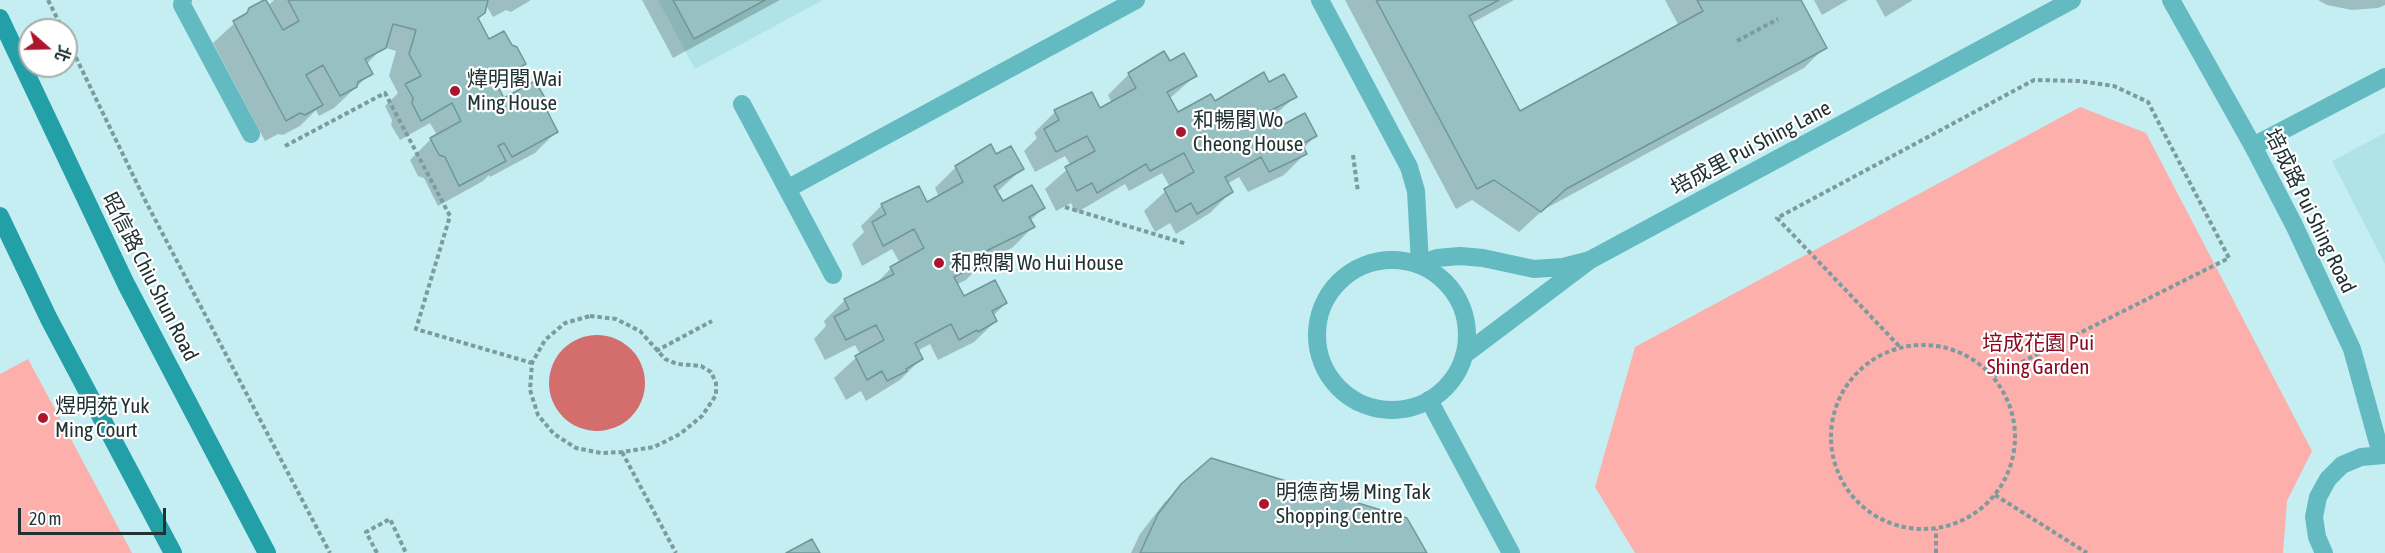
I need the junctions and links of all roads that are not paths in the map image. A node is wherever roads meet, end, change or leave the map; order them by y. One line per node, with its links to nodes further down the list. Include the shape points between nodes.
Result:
1 (183, 0): 9 (street, via 182,5)
2 (1136, 0): 11 (street)
3 (1320, 0): 14 (street, via 1409,167 1416,191)
4 (2072, 0): 13 (street, 培成里 Pui Shing Lane)
5 (2170, 0): 10 (street, 培成路 Pui Shing Road)
6 (0, 18): 20 (main road, 昭信路 Chiu Shun Road, via 126,284)
7 (2385, 77): 10 (street)
8 (742, 104): 11 (street)
9 (251, 134)
10 (2253, 146): 18 (street, 培成路 Pui Shing Road, via 2352,349)
11 (787, 189): 15 (street)
12 (0, 216): 19 (main road, via 49,319)
13 (1590, 260): 14 (street, via 1534,269 1460,256); 16 (street, 培成里 Pui Shing Lane)
14 (1420, 264): 16 (street, 培成里 Pui Shing Lane, via 1440,276 1454,292 1467,334); 17 (street, 培成里 Pui Shing Lane, via 1396,259 1370,262 1348,273 1330,291 1319,314 1316,339 1322,364 1336,385 1355,401 1380,409 1405,409)
15 (833, 275)
16 (1464, 355): 17 (street, 培成里 Pui Shing Lane, via 1457,373)
17 (1429, 400): 21 (street)
18 (2383, 455): 22 (street, 培成路 Pui Shing Road, via 2361,457 2342,465 2328,479 2318,497 2314,517)
19 (173, 553)
20 (267, 553)
21 (1511, 553)
22 (2324, 553)

